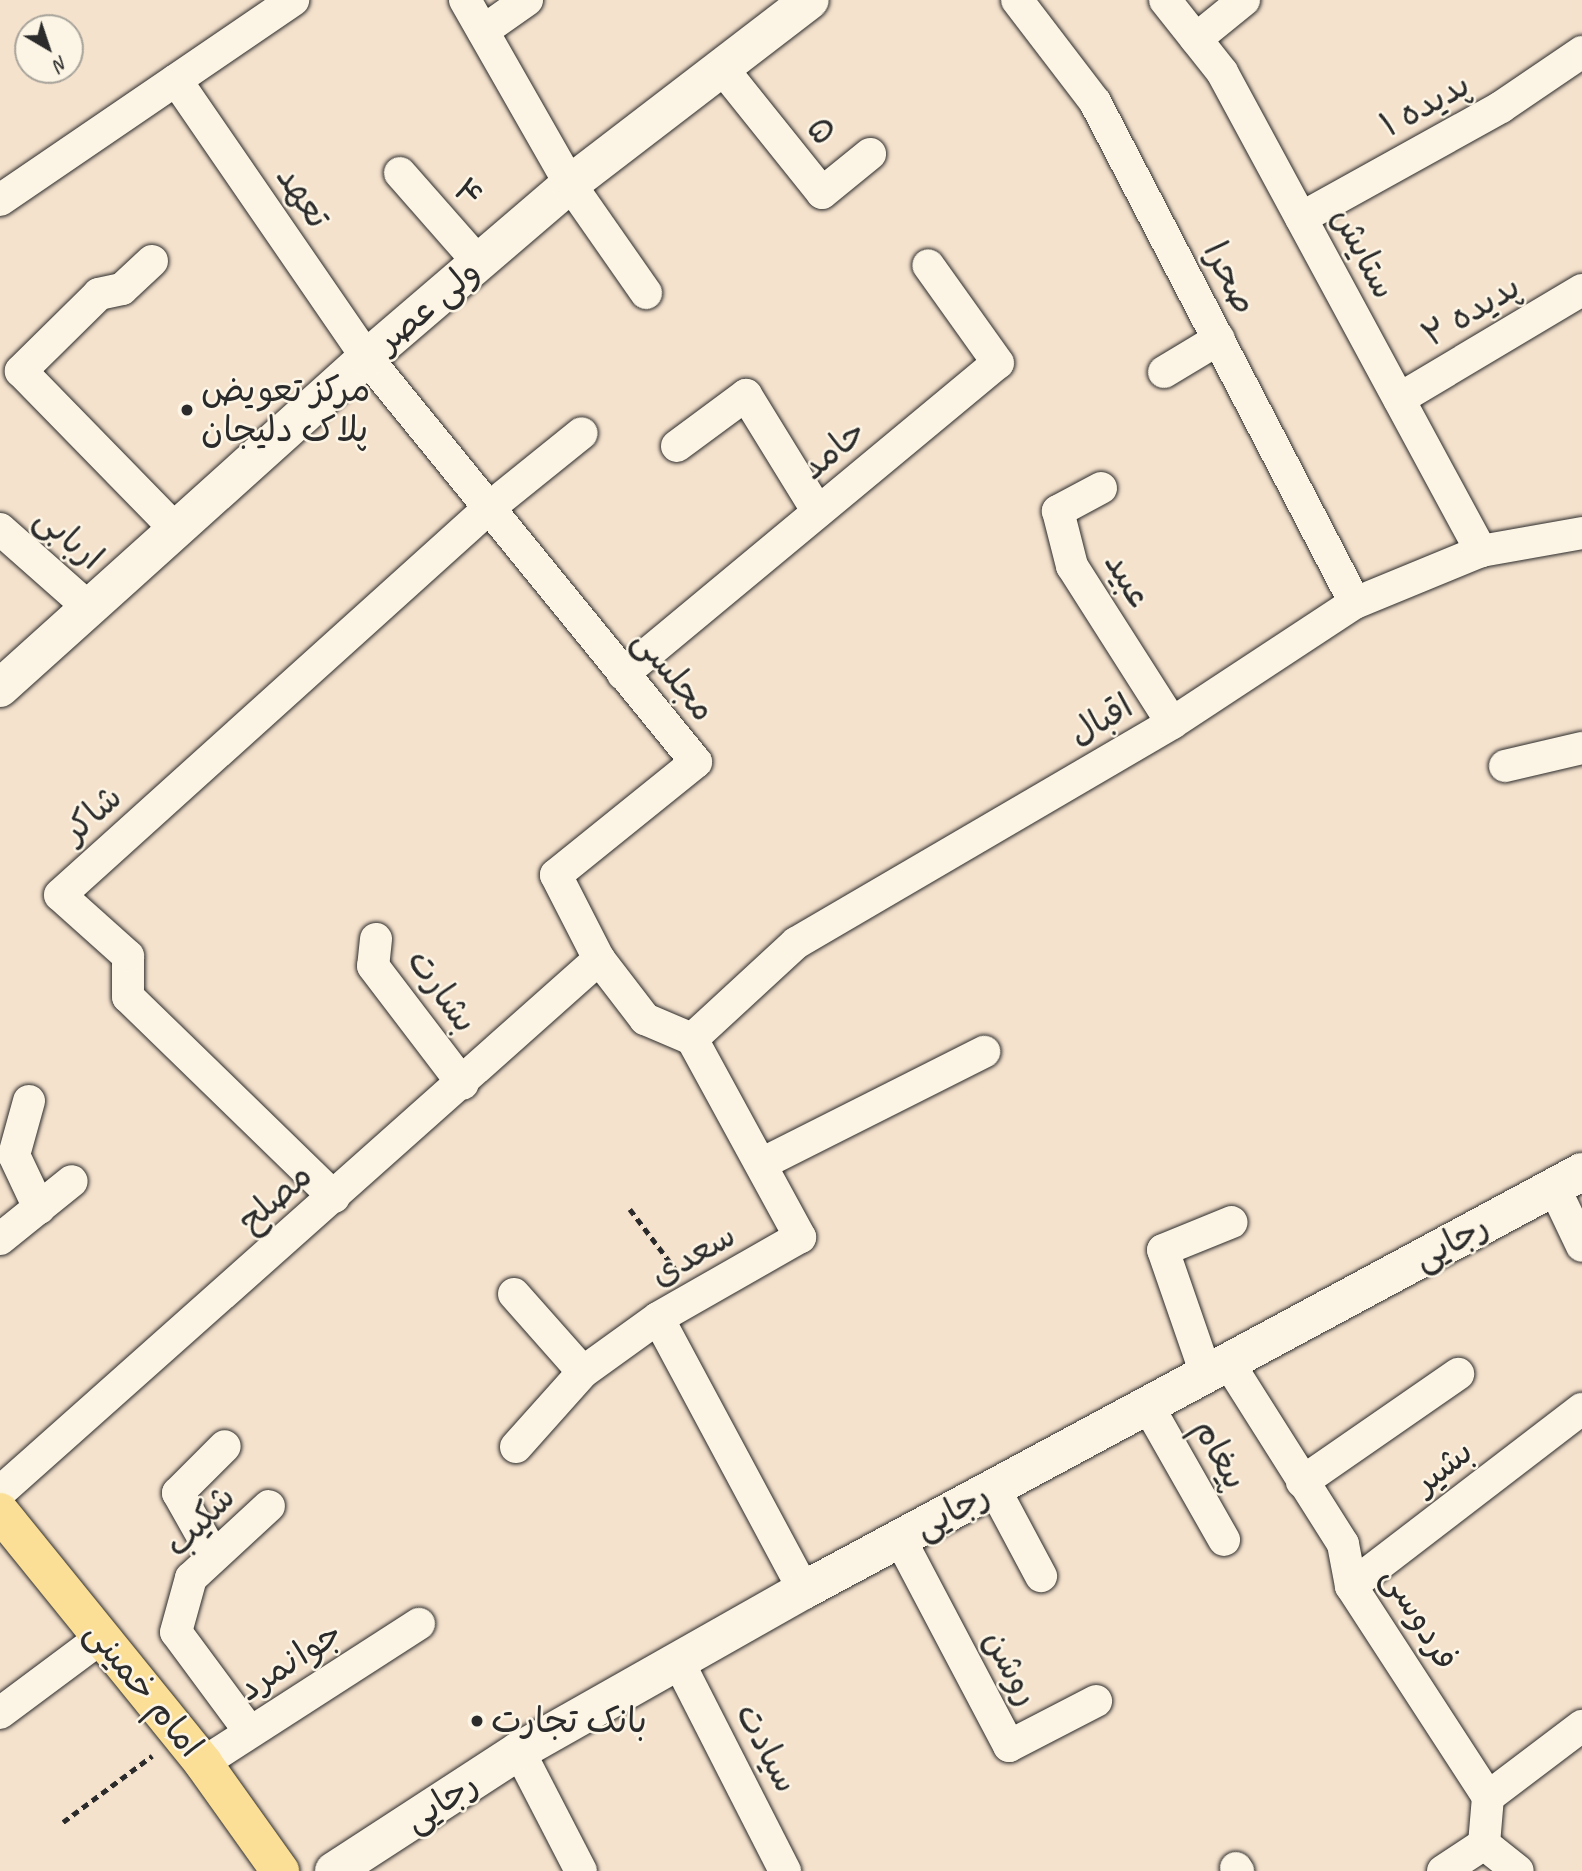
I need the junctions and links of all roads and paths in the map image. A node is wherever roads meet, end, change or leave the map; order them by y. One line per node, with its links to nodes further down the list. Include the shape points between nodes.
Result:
1 (293, 0): 12 (street)
2 (465, 0): 8 (street)
3 (527, 0): 8 (street)
4 (810, 0): 11 (main road, ولی عصر)
5 (1017, 0): 23 (street, صحرا, via 1095,102)
6 (1165, 0): 9 (street, ستایش)
7 (1244, 0): 9 (street)
8 (483, 31): 15 (street)
9 (1196, 39): 17 (street, ستایش, via 1222,72)
10 (1582, 52): 17 (street, پدیده ۱, via 1502,107)
11 (722, 68): 13 (street, ۵, via 822,193); 15 (main road, ولی عصر)
12 (176, 80): 16 (street); 24 (street, تعهد)
13 (870, 154)
14 (400, 173): 19 (street, ۴)
15 (570, 184): 19 (main road, ولی عصر); 22 (street)
16 (0, 200)
17 (1301, 218): 26 (street, ستایش)
18 (152, 261): 32 (street, via 122,289 99,294 21,371)
19 (479, 263): 24 (main road, ولی عصر)
20 (928, 265): 31 (street, حامد, via 998,363)
21 (1582, 290): 26 (street, پدیده ۲)
22 (646, 293)
23 (1219, 339): 25 (street); 36 (street, صحرا)
24 (367, 358): 30 (street, مجلسی); 32 (main road, ولی عصر)
25 (1164, 372)
26 (1399, 399): 35 (street, ستایش)
27 (582, 433): 30 (street)
28 (677, 446): 31 (street, via 746,395)
29 (1101, 488): 40 (street, عبید, via 1058,511 1072,566)
30 (489, 508): 38 (street, مجلسی); 52 (street, شاکر, via 60,895 128,956 128,997)
31 (818, 512): 38 (street, حامد)
32 (175, 528): 37 (main road, ولی عصر)
33 (0, 529): 37 (street, اربابی)
34 (1582, 533): 35 (street, اقبال)
35 (1481, 551): 36 (street, اقبال)
36 (1355, 603): 40 (street, اقبال)
37 (88, 606): 39 (main road, ولی عصر)
38 (623, 674): 44 (street, مجلسی, via 696,762 556,875)
39 (0, 688)
40 (1172, 723): 45 (street, اقبال, via 796,943)
41 (1582, 748): 42 (street)
42 (1505, 766)
43 (376, 939): 47 (street, بشارت, via 373,966)
44 (598, 959): 45 (street, مجلسی, via 645,1019); 47 (street, مصلح)
45 (692, 1039): 49 (street, سعدی)
46 (985, 1052): 49 (street)
47 (463, 1084): 52 (street, مصلح)
48 (29, 1101): 53 (street, via 14,1155)
49 (761, 1164): 59 (street, سعدی, via 800,1237)
50 (1568, 1179): 57 (street); 61 (main road, رجایی)
51 (72, 1181): 53 (street)
52 (334, 1197): 70 (street, مصلح)
53 (39, 1208): 56 (street)
54 (630, 1209): 59 (path)
55 (1232, 1222): 61 (street, فردوسی, via 1163,1250)
56 (0, 1239)
57 (1582, 1246)
58 (514, 1294): 62 (street)
59 (696, 1296): 60 (street, سعدی)
60 (658, 1318): 62 (street); 78 (street, سعدی)
61 (1217, 1368): 64 (main road, رجایی); 68 (street, فردوسی)
62 (583, 1372): 67 (street)
63 (1458, 1374): 68 (street)
64 (1148, 1406): 69 (main road, رجایی); 74 (street, پیغام)
65 (1582, 1409): 77 (street, بشیر)
66 (225, 1446): 75 (street, via 178,1493)
67 (516, 1447)
68 (1302, 1482): 77 (street, فردوسی, via 1343,1544)
69 (994, 1488): 73 (main road, رجایی); 76 (street)
70 (0, 1492)
71 (269, 1506): 75 (street, شکیب)
72 (0, 1512): 80 (main road, امام خمینی)
73 (900, 1539): 78 (main road, رجایی); 82 (street, روشن, via 1009,1746)
74 (1224, 1540)
75 (212, 1553): 85 (street, شکیب, via 191,1578 176,1632)
76 (1041, 1576)
77 (1351, 1586): 88 (street, فردوسی)
78 (804, 1590): 81 (main road, رجایی)
79 (418, 1624): 85 (street, جوانمرد)
80 (102, 1637): 83 (street); 86 (main road, امام خمینی)
81 (678, 1661): 87 (main road, رجایی); 94 (street, سیادت)
82 (1096, 1701)
83 (0, 1713)
84 (1582, 1726): 88 (street)
85 (250, 1732): 86 (street, جوانمرد)
86 (192, 1749): 89 (path); 91 (main road, امام خمینی)
87 (519, 1751): 92 (main road, رجایی); 93 (street)
88 (1488, 1797): 90 (street)
89 (63, 1822)
90 (1484, 1844): 95 (street); 96 (street)
91 (280, 1871)
92 (334, 1871)
93 (581, 1871)
94 (785, 1871)
95 (1443, 1871)
96 (1518, 1871)

